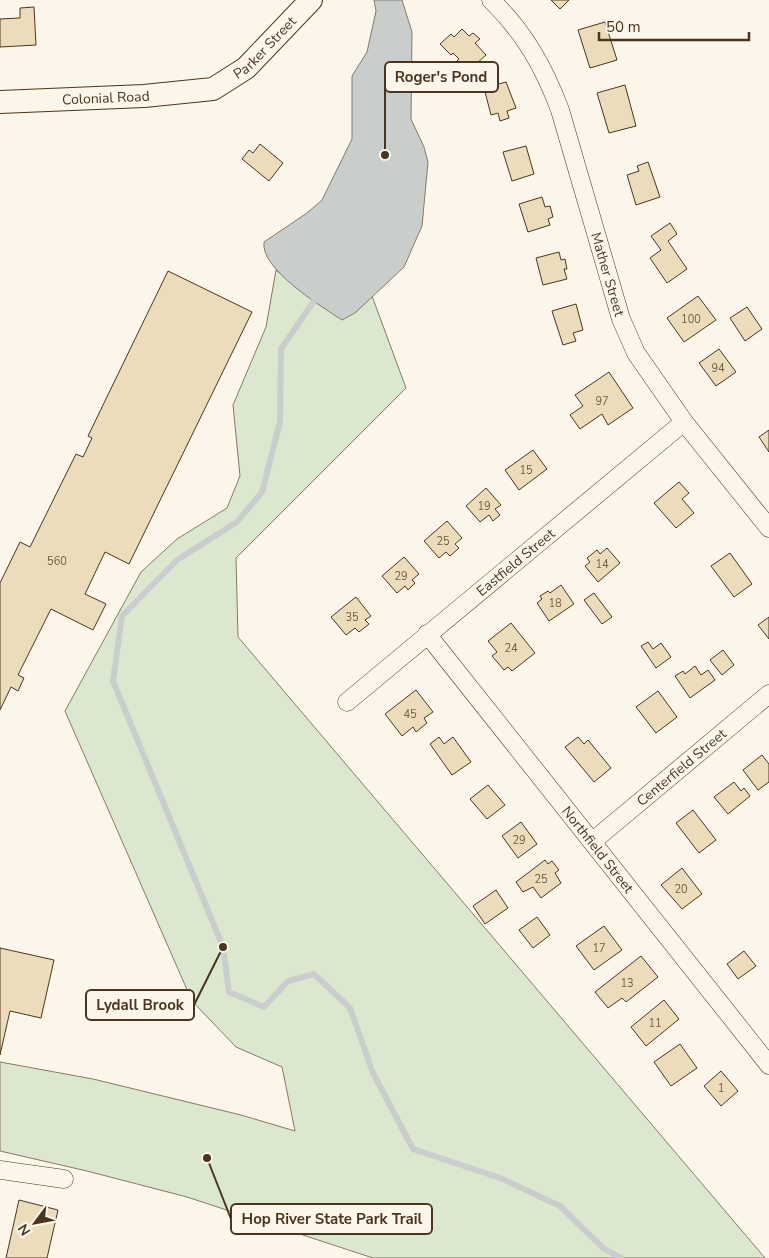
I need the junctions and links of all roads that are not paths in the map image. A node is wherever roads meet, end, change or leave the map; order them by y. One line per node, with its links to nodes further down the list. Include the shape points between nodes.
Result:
1 (311, 0): 3 (street, Parker Street, via 246,68)
2 (491, 0): 5 (street, Mather Street, via 531,45 548,76 621,320 636,353)
3 (212, 89): 4 (street, Colonial Road, via 144,96)
4 (0, 102)
5 (684, 422): 6 (street, Mather Street); 7 (street, Eastfield Street)
6 (769, 528)
7 (427, 634): 9 (street, Eastfield Street); 10 (street, Northfield Street)
8 (769, 694): 10 (street, Centerfield Street)
9 (347, 702)
10 (593, 841): 11 (street, Northfield Street)
11 (769, 1065)
12 (0, 1170): 13 (street)
13 (64, 1179)

